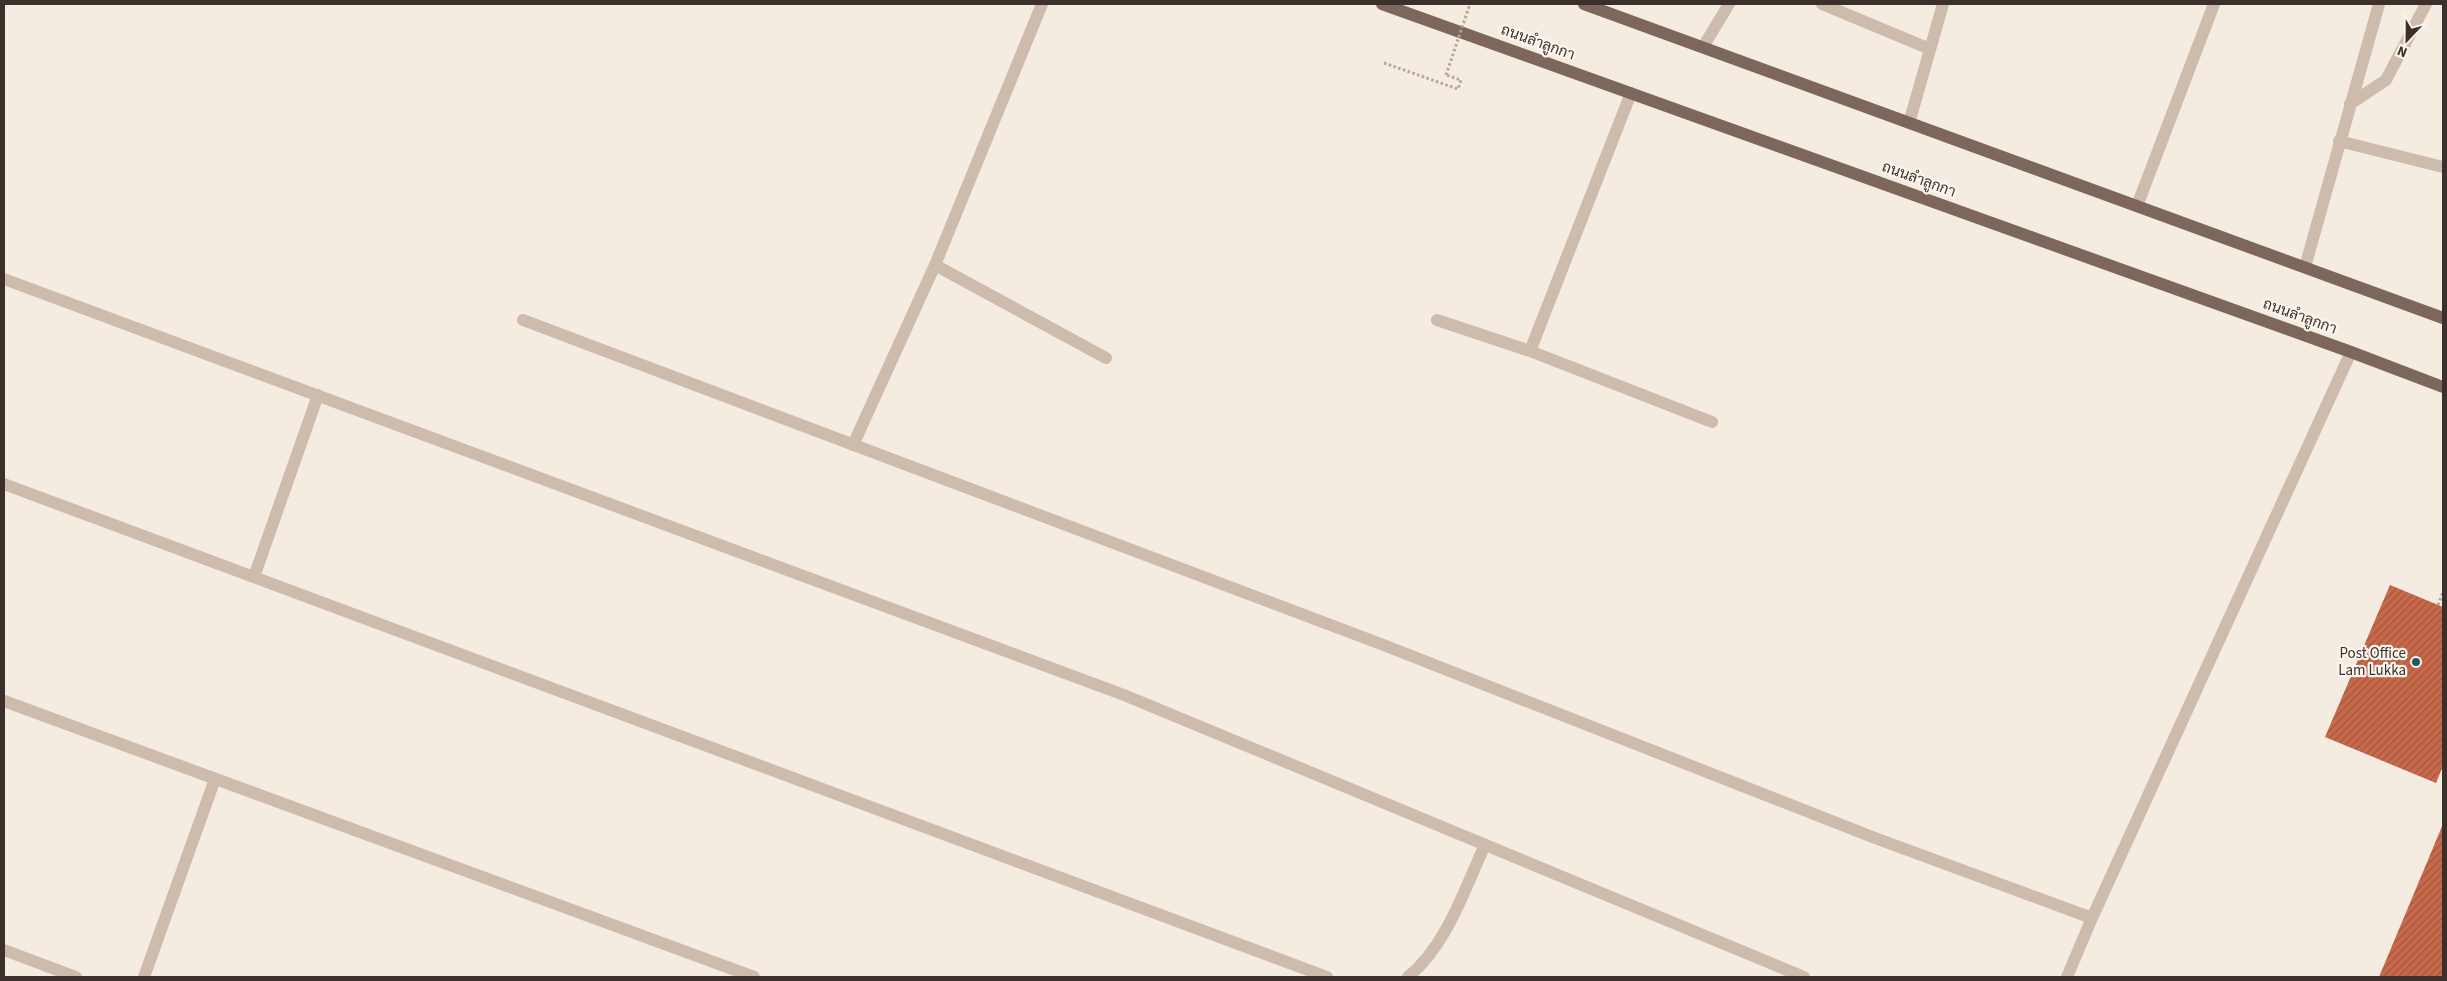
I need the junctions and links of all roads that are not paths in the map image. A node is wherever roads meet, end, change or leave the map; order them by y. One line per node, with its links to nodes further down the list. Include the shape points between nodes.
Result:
1 (1042, 4): 18 (street)
2 (1382, 4): 12 (main road, ถนนลำลูกกา)
3 (1584, 4): 10 (main road)
4 (1729, 4): 10 (street)
5 (1822, 4): 11 (street)
6 (1943, 4): 11 (street)
7 (2214, 4): 17 (street)
8 (2379, 4): 13 (street)
9 (2426, 4): 13 (street, via 2386,80)
10 (1703, 47): 14 (main road)
11 (1930, 49): 14 (street)
12 (1631, 93): 24 (street); 25 (main road, ถนนลำลูกกา)
13 (2350, 104): 15 (street)
14 (1909, 123): 17 (main road)
15 (2339, 140): 16 (street); 19 (street)
16 (2443, 167)
17 (2137, 206): 19 (main road)
18 (936, 265): 26 (street); 30 (street)
19 (2305, 268): 21 (main road)
20 (4, 279): 28 (street)
21 (2443, 318)
22 (523, 320): 30 (street)
23 (1437, 320): 24 (street)
24 (1530, 351): 29 (street)
25 (2351, 352): 27 (main road, ถนนลำลูกกา); 36 (street)
26 (1106, 358)
27 (2443, 388)
28 (318, 395): 32 (street); 35 (street, via 1124,696)
29 (1712, 422)
30 (853, 445): 36 (street, via 1381,644 1875,838)
31 (4, 484): 32 (street)
32 (254, 577): 41 (street)
33 (4, 701): 34 (street)
34 (215, 779): 39 (street); 40 (street)
35 (1485, 845): 42 (street, via 1443,935 1424,964); 43 (street)
36 (2092, 918): 44 (street)
37 (4, 950): 38 (street)
38 (76, 977)
39 (144, 977)
40 (754, 977)
41 (1327, 977)
42 (1408, 977)
43 (1804, 977)
44 (2067, 977)

